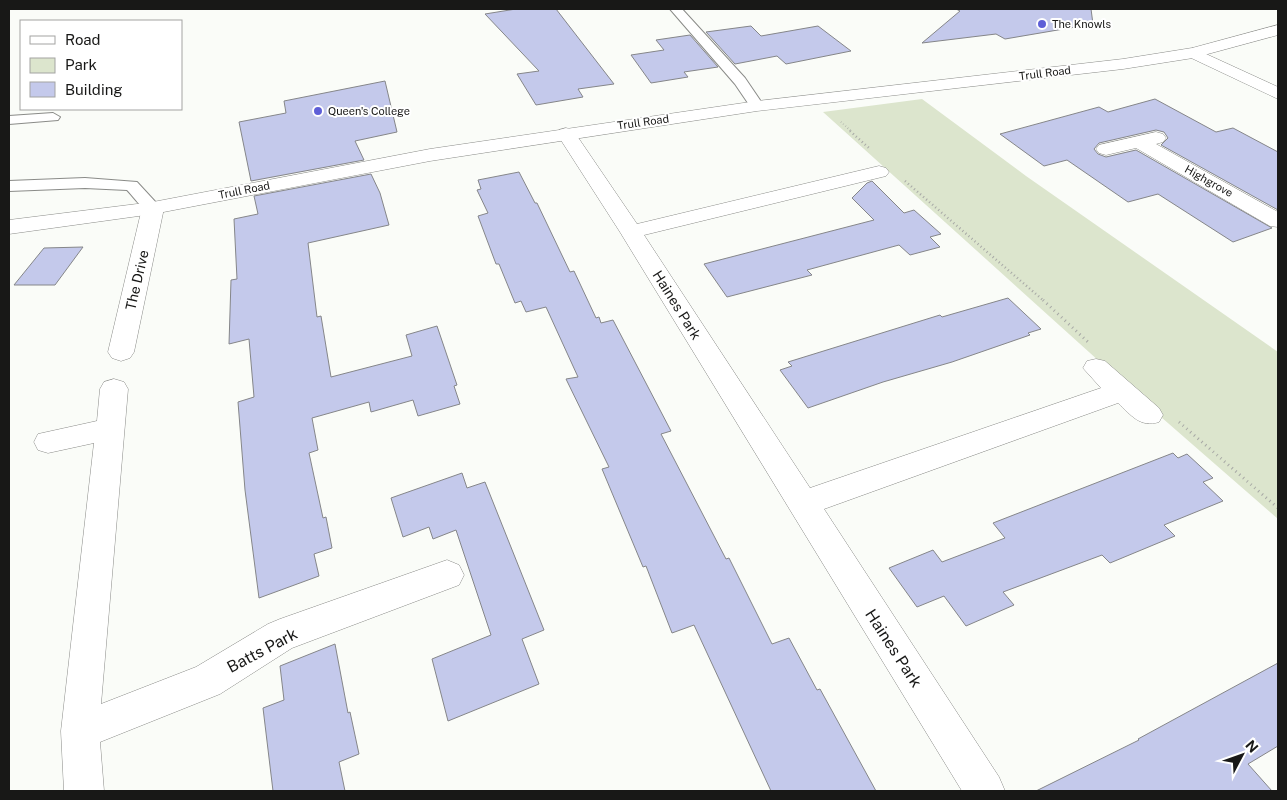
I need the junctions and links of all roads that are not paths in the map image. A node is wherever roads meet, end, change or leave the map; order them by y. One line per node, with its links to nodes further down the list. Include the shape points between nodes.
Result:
1 (676, 9): 5 (lane)
2 (1278, 30): 3 (street, Trull Road)
3 (1193, 53): 4 (street); 5 (street, Trull Road)
4 (1278, 94)
5 (758, 106): 8 (street, Trull Road)
6 (53, 117): 7 (lane)
7 (9, 120)
8 (566, 134): 12 (street, Trull Road, via 430,155); 15 (street, Haines Park)
9 (1106, 149): 13 (street, Highgrove, via 1148,140)
10 (883, 169): 15 (street)
11 (9, 186): 12 (lane, via 131,185)
12 (154, 208): 14 (street, Trull Road); 16 (street, The Drive)
13 (1278, 221)
14 (9, 227)
15 (631, 232): 23 (street, Haines Park)
16 (121, 352)
17 (1094, 357): 19 (street)
18 (114, 389): 21 (street)
19 (1122, 391): 20 (street); 23 (street)
20 (1161, 416)
21 (110, 429): 22 (street); 25 (street)
22 (48, 442)
23 (802, 504): 27 (street, Haines Park)
24 (447, 576): 25 (street, Batts Park, via 280,636 206,681)
25 (80, 731): 26 (street)
26 (84, 791)
27 (985, 791)

